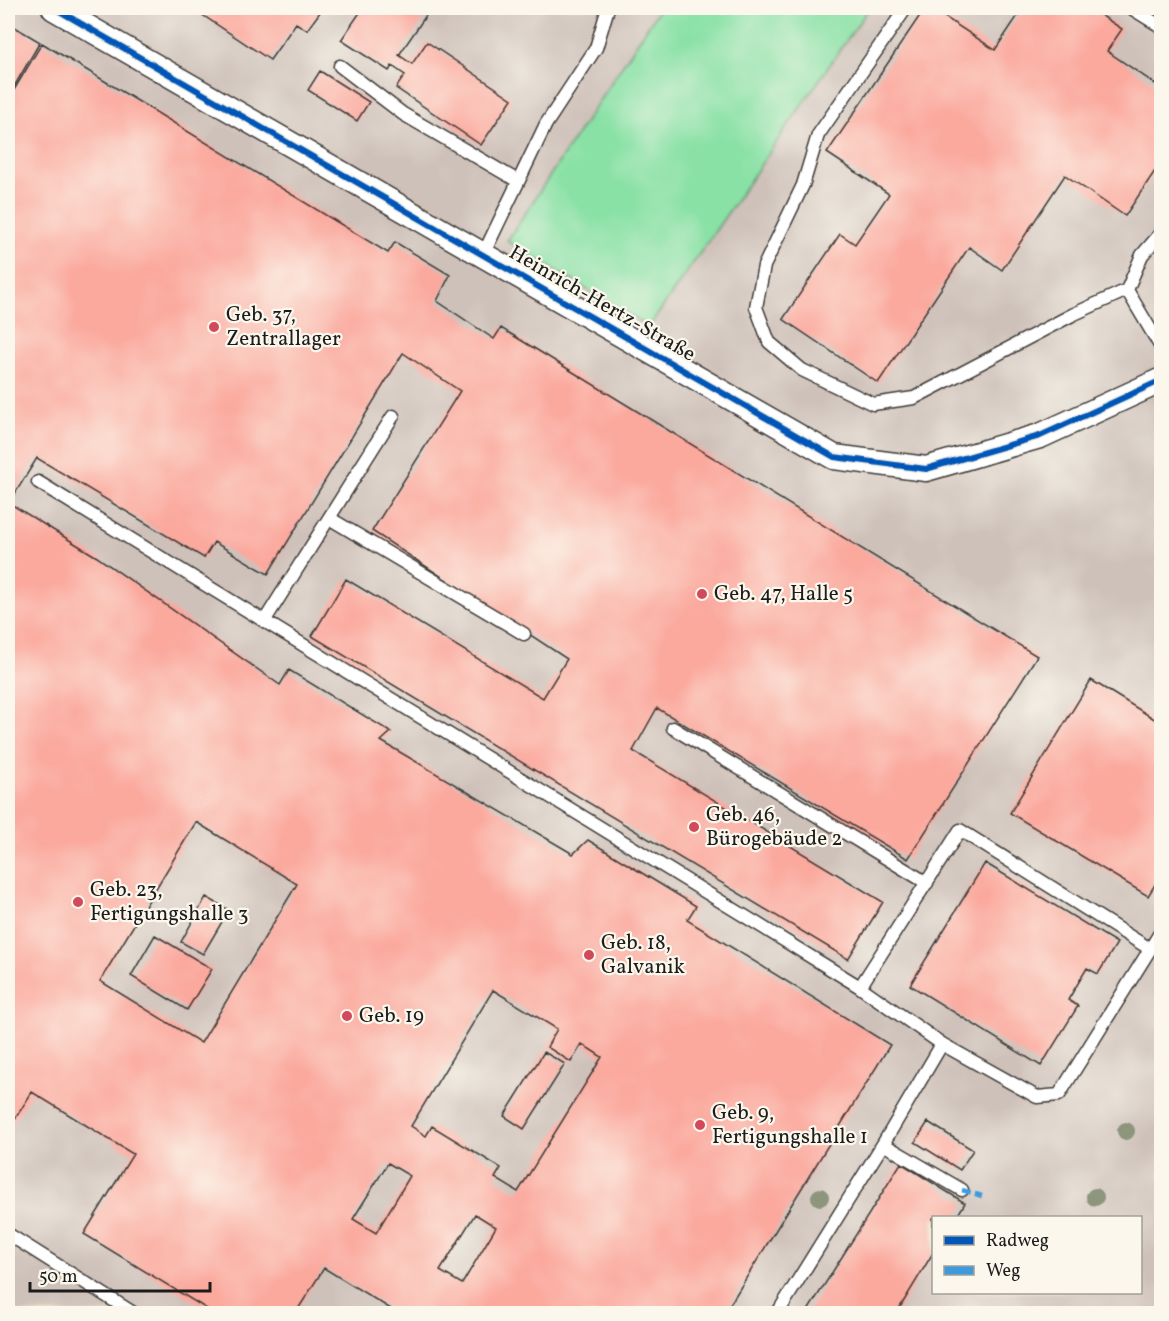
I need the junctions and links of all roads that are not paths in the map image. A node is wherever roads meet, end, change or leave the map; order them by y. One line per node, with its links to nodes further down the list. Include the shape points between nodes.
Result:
1 (54, 8): 9 (street, Heinrich-Hertz-Straße)
2 (608, 8): 7 (lane, via 596,48 546,124)
3 (906, 8): 10 (lane, via 818,135 802,185 764,266 756,307 769,342 802,370 873,404 914,398)
4 (1131, 8): 5 (lane)
5 (1161, 29)
6 (340, 66): 7 (lane, via 403,114)
7 (518, 181): 9 (lane)
8 (1161, 231): 10 (lane, via 1142,255)
9 (483, 255): 12 (street, Heinrich-Hertz-Straße, via 834,457 926,469 1040,436)
10 (1126, 290): 11 (lane)
11 (1161, 349)
12 (1161, 380)
13 (393, 416): 15 (lane)
14 (38, 482): 16 (lane)
15 (329, 518): 16 (lane); 17 (lane)
16 (265, 620): 22 (lane)
17 (524, 634)
18 (673, 728): 19 (lane)
19 (927, 883): 21 (lane, via 960,830); 22 (lane)
20 (1161, 930): 21 (lane)
21 (1150, 949): 23 (lane, via 1059,1095 1037,1097)
22 (860, 987): 23 (lane)
23 (942, 1044): 24 (lane)
24 (883, 1144): 25 (lane); 28 (lane)
25 (962, 1190)
26 (8, 1234): 27 (lane)
27 (135, 1314)
28 (777, 1314)

